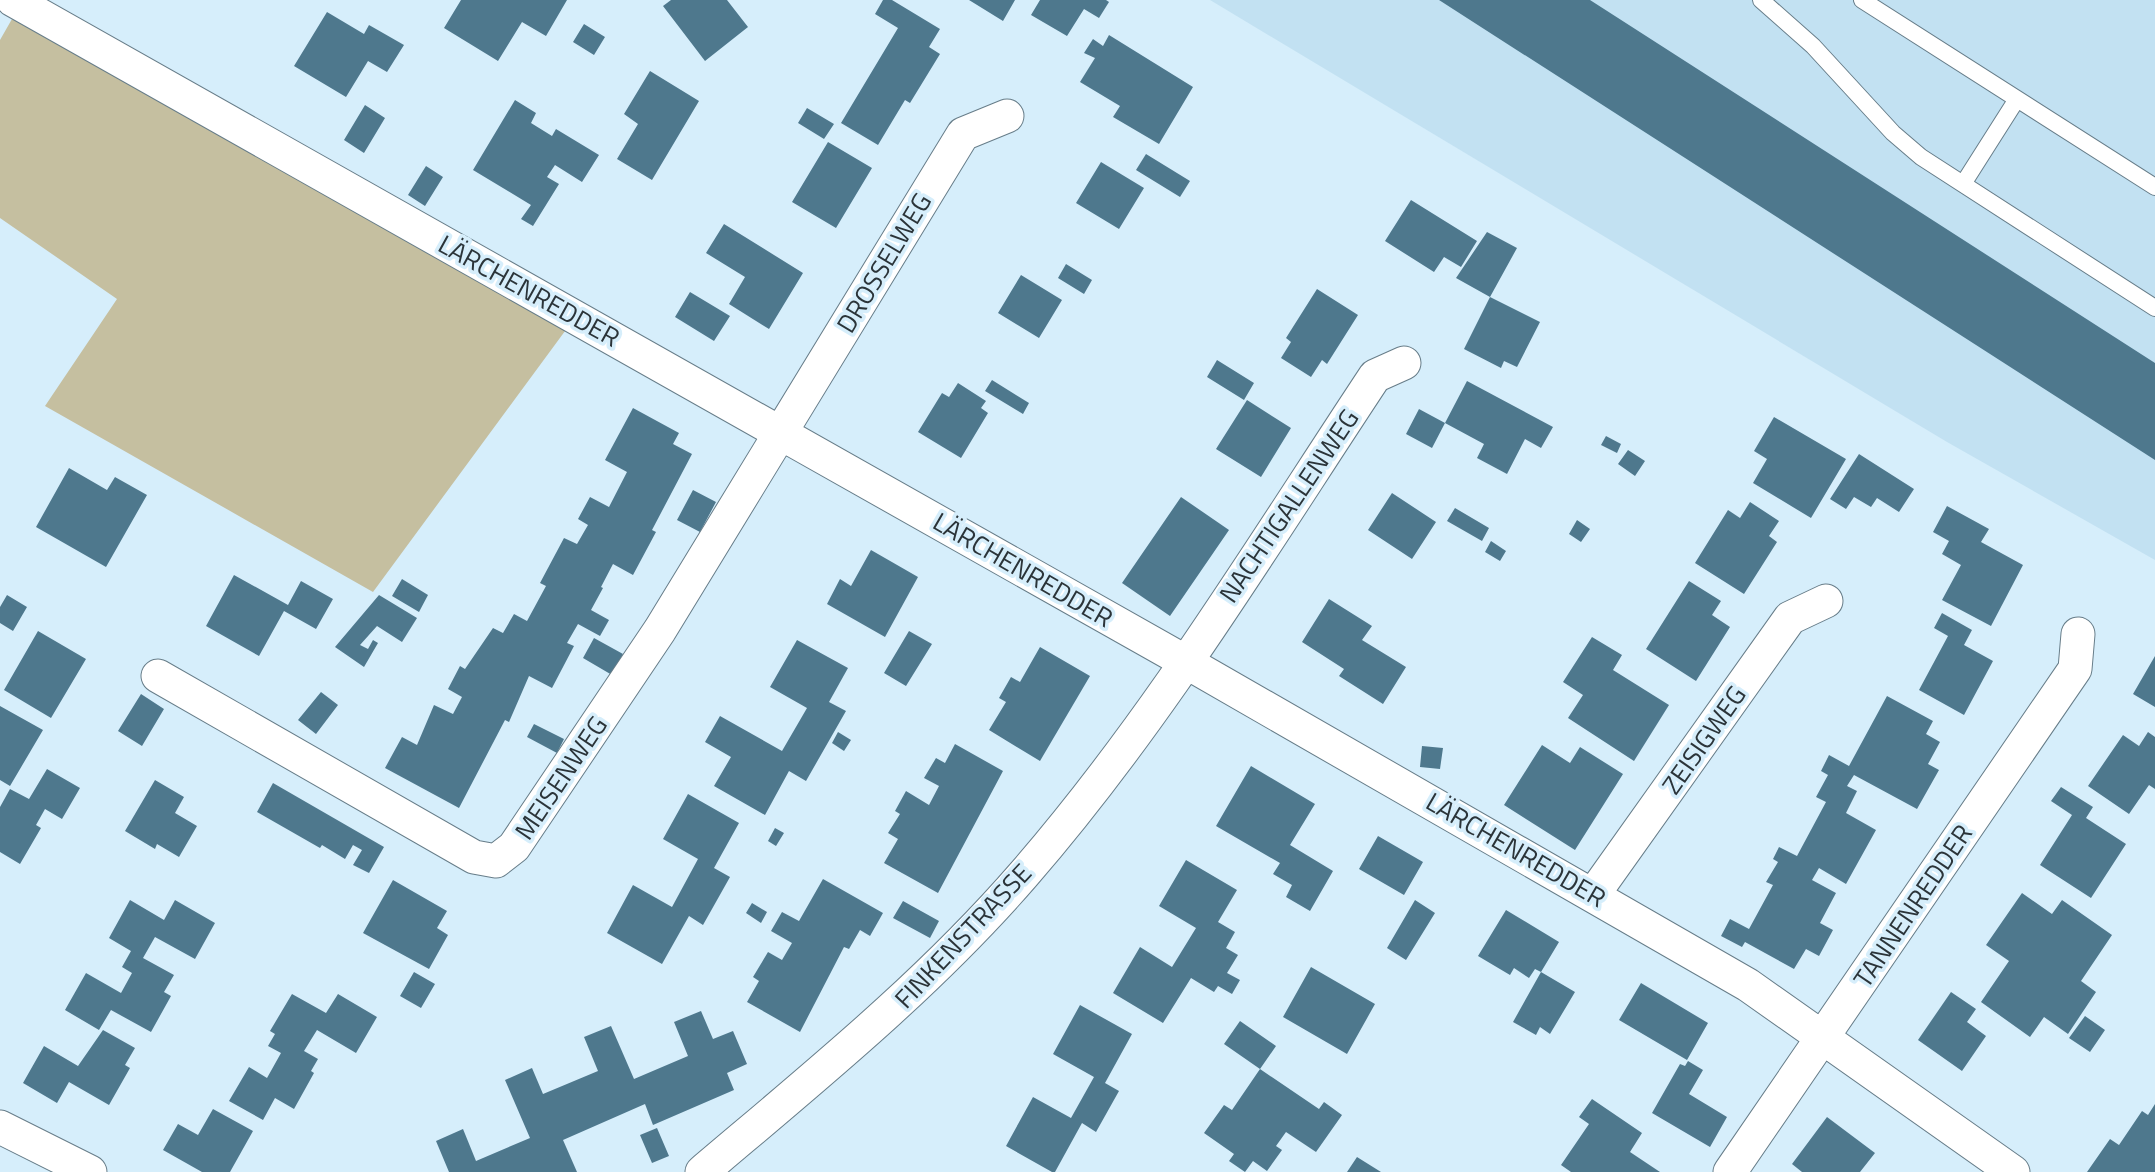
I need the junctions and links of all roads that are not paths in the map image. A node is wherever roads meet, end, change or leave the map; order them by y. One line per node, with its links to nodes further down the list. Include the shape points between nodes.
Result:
1 (13, 0): 10 (street, LÄRCHENREDDER)
2 (1761, 0): 6 (lane, via 1813,46 1893,133)
3 (1862, 0): 4 (lane)
4 (2017, 99): 6 (lane); 7 (lane)
5 (1007, 116): 10 (street, DROSSELWEG, via 963,134)
6 (1963, 184): 8 (lane)
7 (2155, 187)
8 (2155, 308)
9 (1404, 363): 13 (street, NACHTIGALLENWEG, via 1375,376)
10 (781, 433): 13 (street, LÄRCHENREDDER); 14 (street, MEISENWEG, via 660,630 514,848 496,861 474,857)
11 (1826, 601): 15 (street, ZEISIGWEG, via 1790,618)
12 (2078, 634): 16 (street, TANNENREDDER, via 2075,669)
13 (1186, 662): 15 (street, LÄRCHENREDDER); 19 (street, FINKENSTRASSE, via 1152,713 1015,884 897,1007)
14 (158, 676)
15 (1594, 895): 16 (street, LÄRCHENREDDER, via 1748,985)
16 (1824, 1036): 20 (street, TANNENREDDER); 21 (street, LÄRCHENREDDER)
17 (0, 1127): 18 (street)
18 (90, 1172)
19 (702, 1172)
20 (1730, 1172)
21 (2013, 1172)

